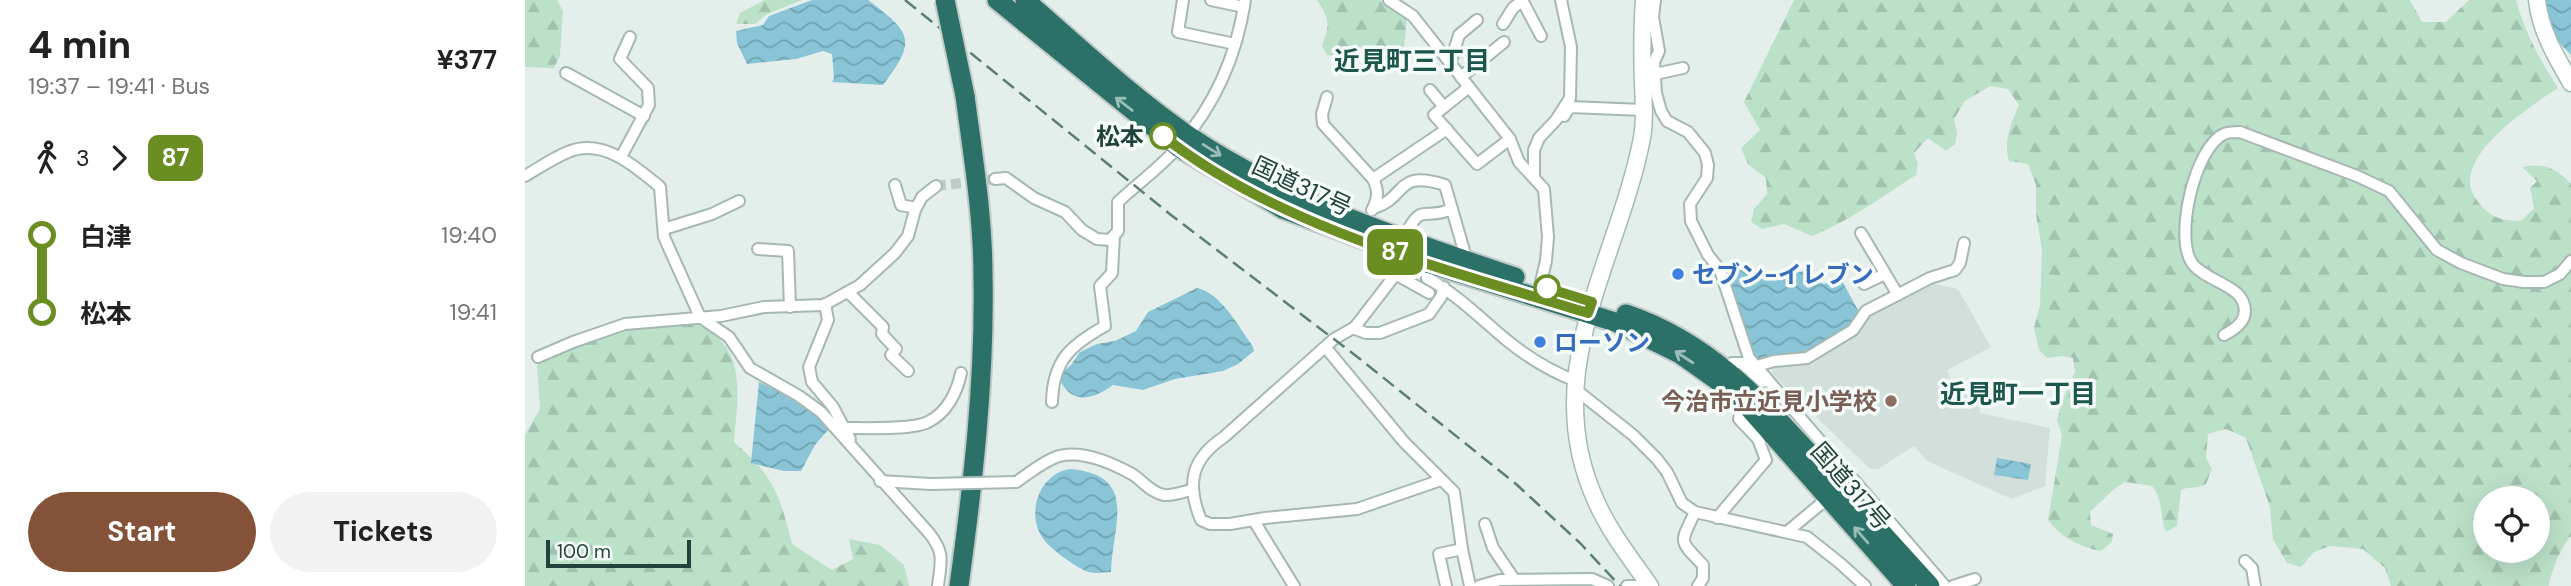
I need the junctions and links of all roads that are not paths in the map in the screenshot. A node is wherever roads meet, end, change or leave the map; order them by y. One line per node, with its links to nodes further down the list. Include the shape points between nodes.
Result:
1 (945, 0): 97 (highway, bridge, via 965,96 983,275 983,336)
2 (997, 0): 34 (highway, 国道317号, one-way to 2)
3 (1183, 0): 18 (street, via 1178,32)
4 (1211, 0): 12 (street)
5 (1389, 0): 19 (street, via 1413,16)
6 (1523, 0): 14 (street); 15 (street)
7 (1561, 0): 31 (street, via 1571,47 1570,98)
8 (1644, 0): 29 (street)
9 (1655, 0): 22 (street, via 1659,51)
10 (2537, 0): 24 (street, via 2539,17)
11 (1027, 1): 34 (highway, 国道317号)
12 (1244, 4): 18 (street)
13 (1477, 20): 19 (street, via 1459,35)
14 (1503, 24)
15 (1541, 36)
16 (630, 37): 30 (street, via 620,59 648,88 649,105)
17 (1503, 42): 23 (street)
18 (1235, 44): 34 (street, via 1201,119)
19 (1450, 64): 23 (street)
20 (1683, 68): 22 (street)
21 (566, 73): 30 (street)
22 (1655, 74): 72 (street, via 1656,93 1667,121 1688,132 1705,153 1707,178 1690,204 1691,221 1720,270 1749,358)
23 (1461, 77): 25 (street)
24 (2571, 83)
25 (1469, 87): 28 (street); 33 (street)
26 (1430, 90): 28 (street)
27 (1328, 97): 39 (street, via 1323,124)
28 (1444, 107): 32 (street, via 1434,115)
29 (1643, 110): 31 (street, via 1570,107); 66 (street, via 1643,135 1634,172)
30 (643, 116): 35 (street)
31 (1556, 120): 37 (street, via 1534,150)
32 (1447, 129): 33 (street, via 1477,164); 39 (street)
33 (1510, 139): 37 (street, via 1519,162)
34 (1182, 141): 46 (highway, 国道317号, one-way to 46); 49 (street, via 1118,202); 51 (highway, 国道317号, via 1283,209)
35 (621, 157): 36 (street, via 581,148); 47 (street, via 660,187)
36 (525, 176)
37 (1534, 176): 59 (street, via 1544,189 1548,237)
38 (995, 179): 49 (street, via 1006,178 1065,212 1097,239)
39 (1373, 179): 44 (street, via 1378,195)
40 (895, 185): 43 (street, via 901,205)
41 (936, 186): 43 (street)
42 (739, 201): 47 (street)
43 (916, 208): 61 (street, via 908,236 895,253)
44 (1374, 208): 45 (street, via 1389,203 1402,185 1429,180 1445,185); 46 (street)
45 (1452, 209): 51 (street, via 1419,214 1411,222); 53 (street)
46 (1363, 225): 51 (highway, 国道317号)
47 (664, 229): 67 (street)
48 (1861, 233): 57 (street)
49 (1114, 236): 77 (street, via 1112,273 1100,286 1105,326 1062,359 1052,381)
50 (1964, 243): 63 (street, via 1955,270)
51 (1406, 248): 53 (highway, 国道317号); 55 (highway, 国道317号); 56 (street)
52 (758, 249): 65 (street, via 788,251)
53 (1467, 261): 59 (highway, 国道317号)
54 (2571, 261): 69 (street, via 2560,274 2544,282 2503,279 2437,250 2389,191 2240,132 2224,134 2201,162 2183,234 2193,265 2243,301 2239,327)
55 (1430, 264): 60 (street, via 1427,278); 66 (highway, 国道317号)
56 (1395, 274): 62 (street); 68 (street)
57 (1885, 274): 58 (street); 63 (street)
58 (1864, 284)
59 (1540, 286): 66 (highway, 国道317号)
60 (1444, 287): 68 (street, via 1429,314 1380,333); 76 (street, via 1512,345)
61 (848, 292): 64 (street); 73 (street, via 883,327 882,334 896,349 891,355)
62 (1429, 293)
63 (1898, 295): 72 (street, via 1866,311 1853,330 1807,358)
64 (825, 304): 65 (street); 80 (street, via 828,320 809,367 812,382)
65 (790, 307): 67 (street)
66 (1590, 308): 75 (highway, 国道317号); 76 (street)
67 (700, 317): 71 (street, via 625,324); 81 (street, via 729,338 750,368 821,412)
68 (1355, 327): 70 (street)
69 (2224, 335)
70 (1326, 348): 82 (street); 84 (street, via 1210,447 1198,463)
71 (538, 357)
72 (1757, 366): 79 (street)
73 (908, 371)
74 (961, 373): 80 (street, via 948,405 928,423)
75 (1722, 376): 78 (highway, 国道317号); 79 (street, via 1732,363 1742,363)
76 (1575, 385): 86 (street, via 1657,459 1682,503); 105 (street, via 1575,427 1587,481 1603,517)
77 (1052, 402)
78 (1754, 405): 85 (highway, 国道317号); 87 (street, via 1739,419 1758,439 1766,460); 109 (highway, 国道317号)
79 (1789, 405): 110 (street)
80 (845, 428): 81 (street)
81 (853, 447): 83 (street)
82 (1441, 480): 88 (street, via 1357,509); 91 (street, via 1454,492)
83 (880, 481): 84 (street, bridge, via 1016,482 1045,462 1074,455 1109,464 1164,495); 96 (street, via 938,544 942,556)
84 (1191, 490): 88 (street, via 1201,520 1210,524)
85 (1829, 497): 90 (street); 108 (highway, 国道317号, one-way to 85)
86 (1695, 512): 87 (street); 106 (street, via 1683,537 1684,547 1703,565)
87 (1717, 517): 90 (street)
88 (1254, 521): 98 (street)
89 (1485, 524): 93 (street, via 1493,548)
90 (1787, 532): 107 (street, via 1807,537)
91 (1462, 549): 99 (street, via 1440,554); 100 (street)
92 (2245, 561): 112 (street, via 2252,568)
93 (1514, 579): 95 (street); 101 (street)
94 (1975, 579): 111 (street)
95 (1528, 583): 102 (street, via 1592,579)
96 (937, 586)
97 (959, 586)
98 (1294, 586)
99 (1446, 586)
100 (1470, 586)
101 (1479, 586)
102 (1608, 586)
103 (1627, 586): 104 (street)
104 (1635, 586)
105 (1650, 586)
106 (1698, 586)
107 (1865, 586)
108 (1906, 586)
109 (1930, 586)
110 (1945, 586)
111 (1953, 586)
112 (2255, 586)

